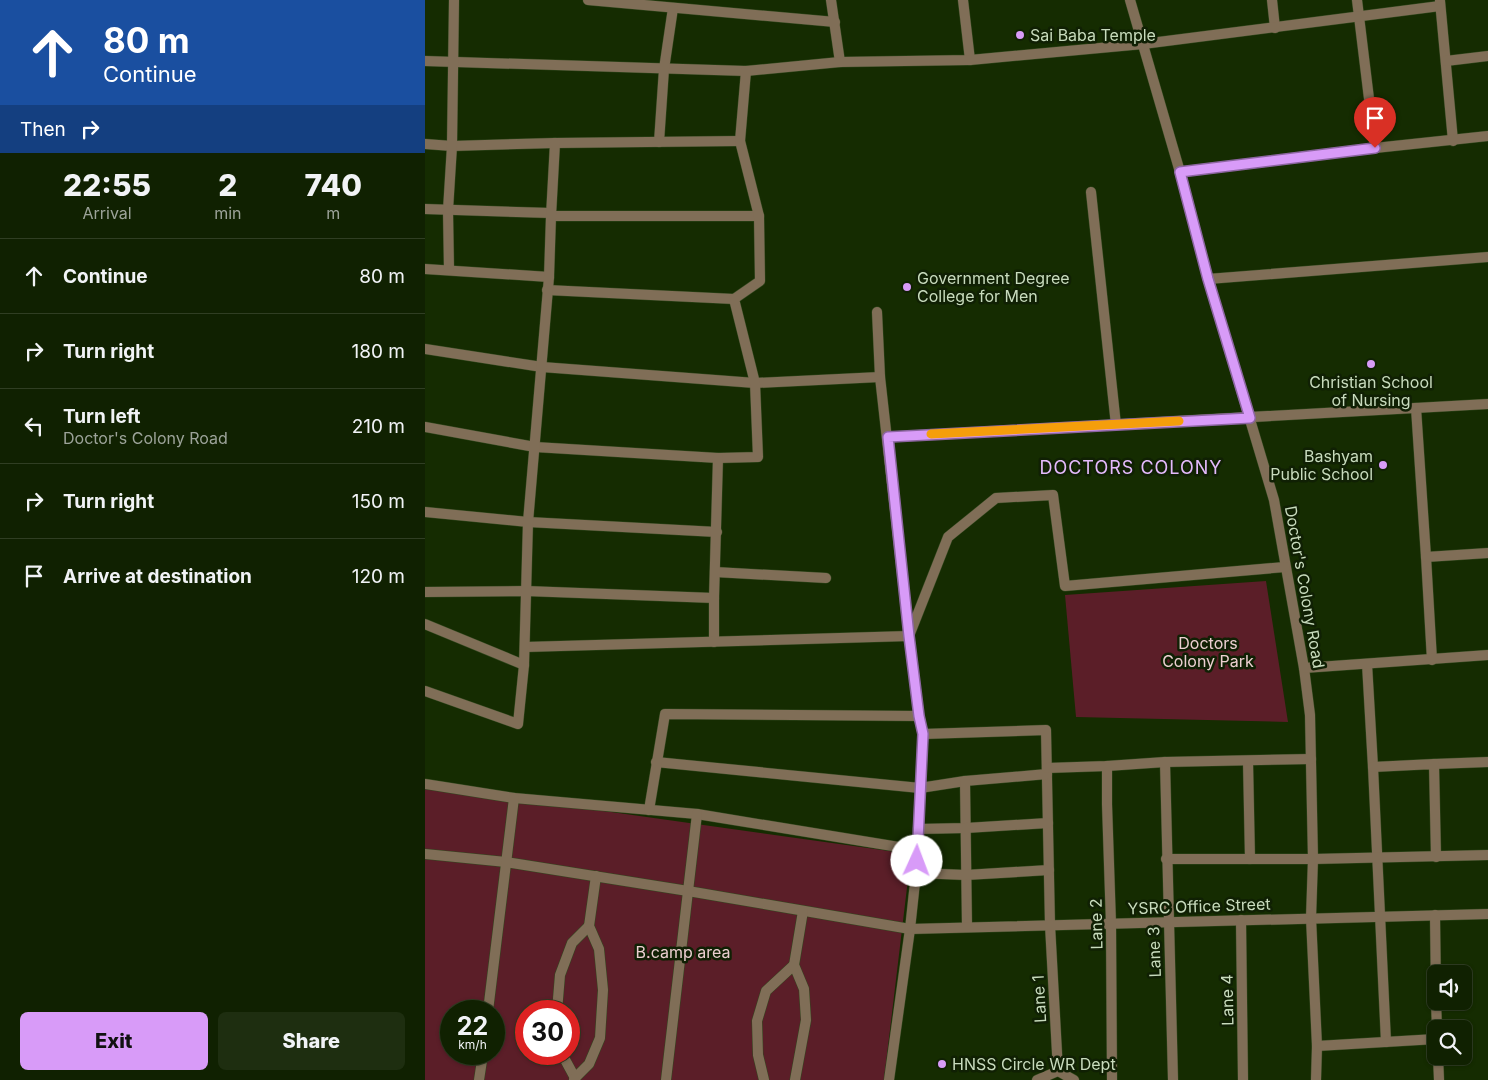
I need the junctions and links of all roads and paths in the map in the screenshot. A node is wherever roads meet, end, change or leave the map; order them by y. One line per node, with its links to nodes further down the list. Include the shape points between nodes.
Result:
1 (454, 0): 19 (street)
2 (588, 0): 9 (street)
3 (831, 0): 11 (street)
4 (963, 0): 15 (street)
5 (1130, 0): 13 (street, Doctor's Colony Road)
6 (1273, 0): 12 (street)
7 (1357, 0): 10 (street)
8 (1440, 3): 10 (street); 16 (street)
9 (673, 8): 11 (street); 20 (street)
10 (1359, 16): 12 (street); 29 (street)
11 (835, 22): 18 (street)
12 (1275, 28): 13 (street)
13 (1143, 44): 15 (street); 30 (street, Doctor's Colony Road)
14 (1488, 56): 16 (street)
15 (970, 60): 18 (street)
16 (1446, 60): 24 (street)
17 (425, 61): 19 (street)
18 (840, 62): 21 (street)
19 (452, 63): 20 (street); 28 (street)
20 (664, 69): 21 (street); 25 (street)
21 (746, 71): 23 (street)
22 (1488, 136): 24 (street)
23 (740, 141): 25 (street); 35 (street)
24 (1453, 141): 29 (street)
25 (659, 142): 26 (street)
26 (555, 143): 28 (street); 34 (street)
27 (425, 144): 28 (street)
28 (452, 146): 33 (street)
29 (1375, 148): 30 (street)
30 (1180, 172): 40 (street, Doctor's Colony Road)
31 (1091, 192): 51 (street)
32 (425, 209): 33 (street)
33 (448, 210): 34 (street); 38 (street)
34 (551, 214): 35 (street); 39 (street)
35 (759, 216): 42 (street, via 760,281)
36 (1488, 257): 40 (street)
37 (425, 269): 38 (street)
38 (449, 270): 39 (street)
39 (549, 277): 41 (street)
40 (1208, 279): 50 (street, Doctor's Colony Road)
41 (547, 290): 42 (street); 45 (street)
42 (734, 299): 47 (street)
43 (877, 312): 46 (street)
44 (425, 349): 45 (street)
45 (542, 366): 47 (street); 54 (street)
46 (880, 376): 47 (street); 53 (street)
47 (755, 383): 55 (street, via 758,457)
48 (1488, 404): 49 (street)
49 (1416, 408): 50 (street); 60 (street)
50 (1250, 418): 51 (street); 61 (street, Doctor's Colony Road, via 1274,500)
51 (1116, 424): 53 (street)
52 (425, 427): 54 (street)
53 (888, 437): 68 (street)
54 (535, 447): 55 (street); 57 (street)
55 (718, 458): 58 (street)
56 (425, 512): 57 (street)
57 (527, 522): 58 (street); 64 (street)
58 (717, 532): 62 (street)
59 (1488, 553): 60 (street)
60 (1426, 557): 72 (street)
61 (1285, 566): 68 (street, via 1065,586 1053,495 996,498 948,537); 76 (street, Doctor's Colony Road)
62 (715, 572): 63 (street); 66 (street)
63 (826, 578)
64 (526, 591): 65 (street); 66 (street); 70 (street)
65 (425, 592)
66 (714, 598): 69 (street)
67 (425, 624): 75 (street)
68 (909, 636): 69 (street); 78 (street)
69 (714, 642): 70 (street)
70 (525, 647): 75 (street)
71 (1488, 656): 72 (street); 73 (street)
72 (1432, 660): 74 (street)
73 (1488, 663)
74 (1367, 664): 76 (street); 87 (street)
75 (524, 665): 77 (street, via 518,724)
76 (1304, 668): 80 (street, Doctor's Colony Road, via 1311,714)
77 (425, 691)
78 (919, 716): 79 (street); 82 (street, via 665,714)
79 (923, 734): 88 (street, Lane 1, via 1046,730); 91 (street)
80 (1311, 759): 81 (street); 105 (street, Doctor's Colony Road)
81 (1248, 761): 83 (street); 104 (street)
82 (656, 762): 91 (street); 93 (street)
83 (1165, 762): 86 (street); 103 (street, Lane 3)
84 (1488, 762): 85 (street)
85 (1434, 764): 87 (street); 101 (street)
86 (1107, 766): 88 (street); 119 (street, Lane 2)
87 (1373, 767): 102 (street)
88 (1047, 771): 89 (street); 95 (street, Lane 1)
89 (965, 781): 91 (street); 96 (street)
90 (425, 784): 92 (street)
91 (920, 788): 97 (street)
92 (514, 798): 93 (street); 106 (street)
93 (649, 810): 94 (street)
94 (697, 814): 98 (street); 111 (street)
95 (1048, 823): 96 (street); 107 (street, Lane 1)
96 (966, 828): 97 (street); 109 (street)
97 (918, 829): 98 (street)
98 (917, 850): 108 (street)
99 (425, 854): 106 (street, YSRC Office Street)
100 (1488, 855): 101 (street)
101 (1436, 857): 102 (street)
102 (1378, 858): 105 (street); 115 (street)
103 (1166, 859): 104 (street); 118 (street, Lane 3)
104 (1250, 859): 105 (street)
105 (1313, 859): 116 (street, Doctor's Colony Road)
106 (506, 862): 110 (street, YSRC Office Street); 126 (street)
107 (1049, 870): 109 (street); 120 (street, Lane 1)
108 (916, 873): 109 (street); 123 (street)
109 (966, 875): 122 (street)
110 (596, 876): 111 (street, YSRC Office Street); 121 (street)
111 (688, 891): 112 (street, YSRC Office Street); 137 (street)
112 (803, 911): 123 (street, YSRC Office Street); 124 (street)
113 (1488, 914): 114 (street, YSRC Office Street)
114 (1435, 915): 115 (street, YSRC Office Street); 125 (street)
115 (1381, 917): 116 (street, YSRC Office Street); 129 (street)
116 (1311, 918): 117 (street, YSRC Office Street); 130 (street, Doctor's Colony Road)
117 (1241, 920): 118 (street, YSRC Office Street); 145 (street, Lane 4)
118 (1168, 922): 119 (street, YSRC Office Street); 144 (street, Lane 3)
119 (1111, 924): 120 (street, YSRC Office Street); 143 (street, Lane 2)
120 (1050, 925): 122 (street, YSRC Office Street); 134 (street, Lane 1)
121 (589, 926): 127 (street, via 572,942 560,975); 135 (street, via 599,949 603,990 600,1038 589,1064)
122 (967, 927): 123 (street, YSRC Office Street)
123 (910, 929): 140 (street)
124 (794, 965): 138 (street, via 766,991 757,1021 758,1055); 139 (street, via 804,990 806,1020)
125 (1436, 965)
126 (489, 1000)
127 (558, 1000)
128 (1427, 1040): 129 (street)
129 (1387, 1042): 130 (street)
130 (1317, 1046): 146 (street, Doctor's Colony Road)
131 (481, 1065): 136 (street)
132 (567, 1065): 135 (street)
133 (1438, 1065): 147 (street)
134 (1058, 1071): 141 (street); 142 (street)
135 (574, 1079)
136 (479, 1080)
137 (665, 1080)
138 (765, 1080)
139 (795, 1080)
140 (889, 1080)
141 (1037, 1080)
142 (1074, 1080)
143 (1112, 1080)
144 (1173, 1080)
145 (1243, 1080)
146 (1316, 1080)
147 (1439, 1080)

